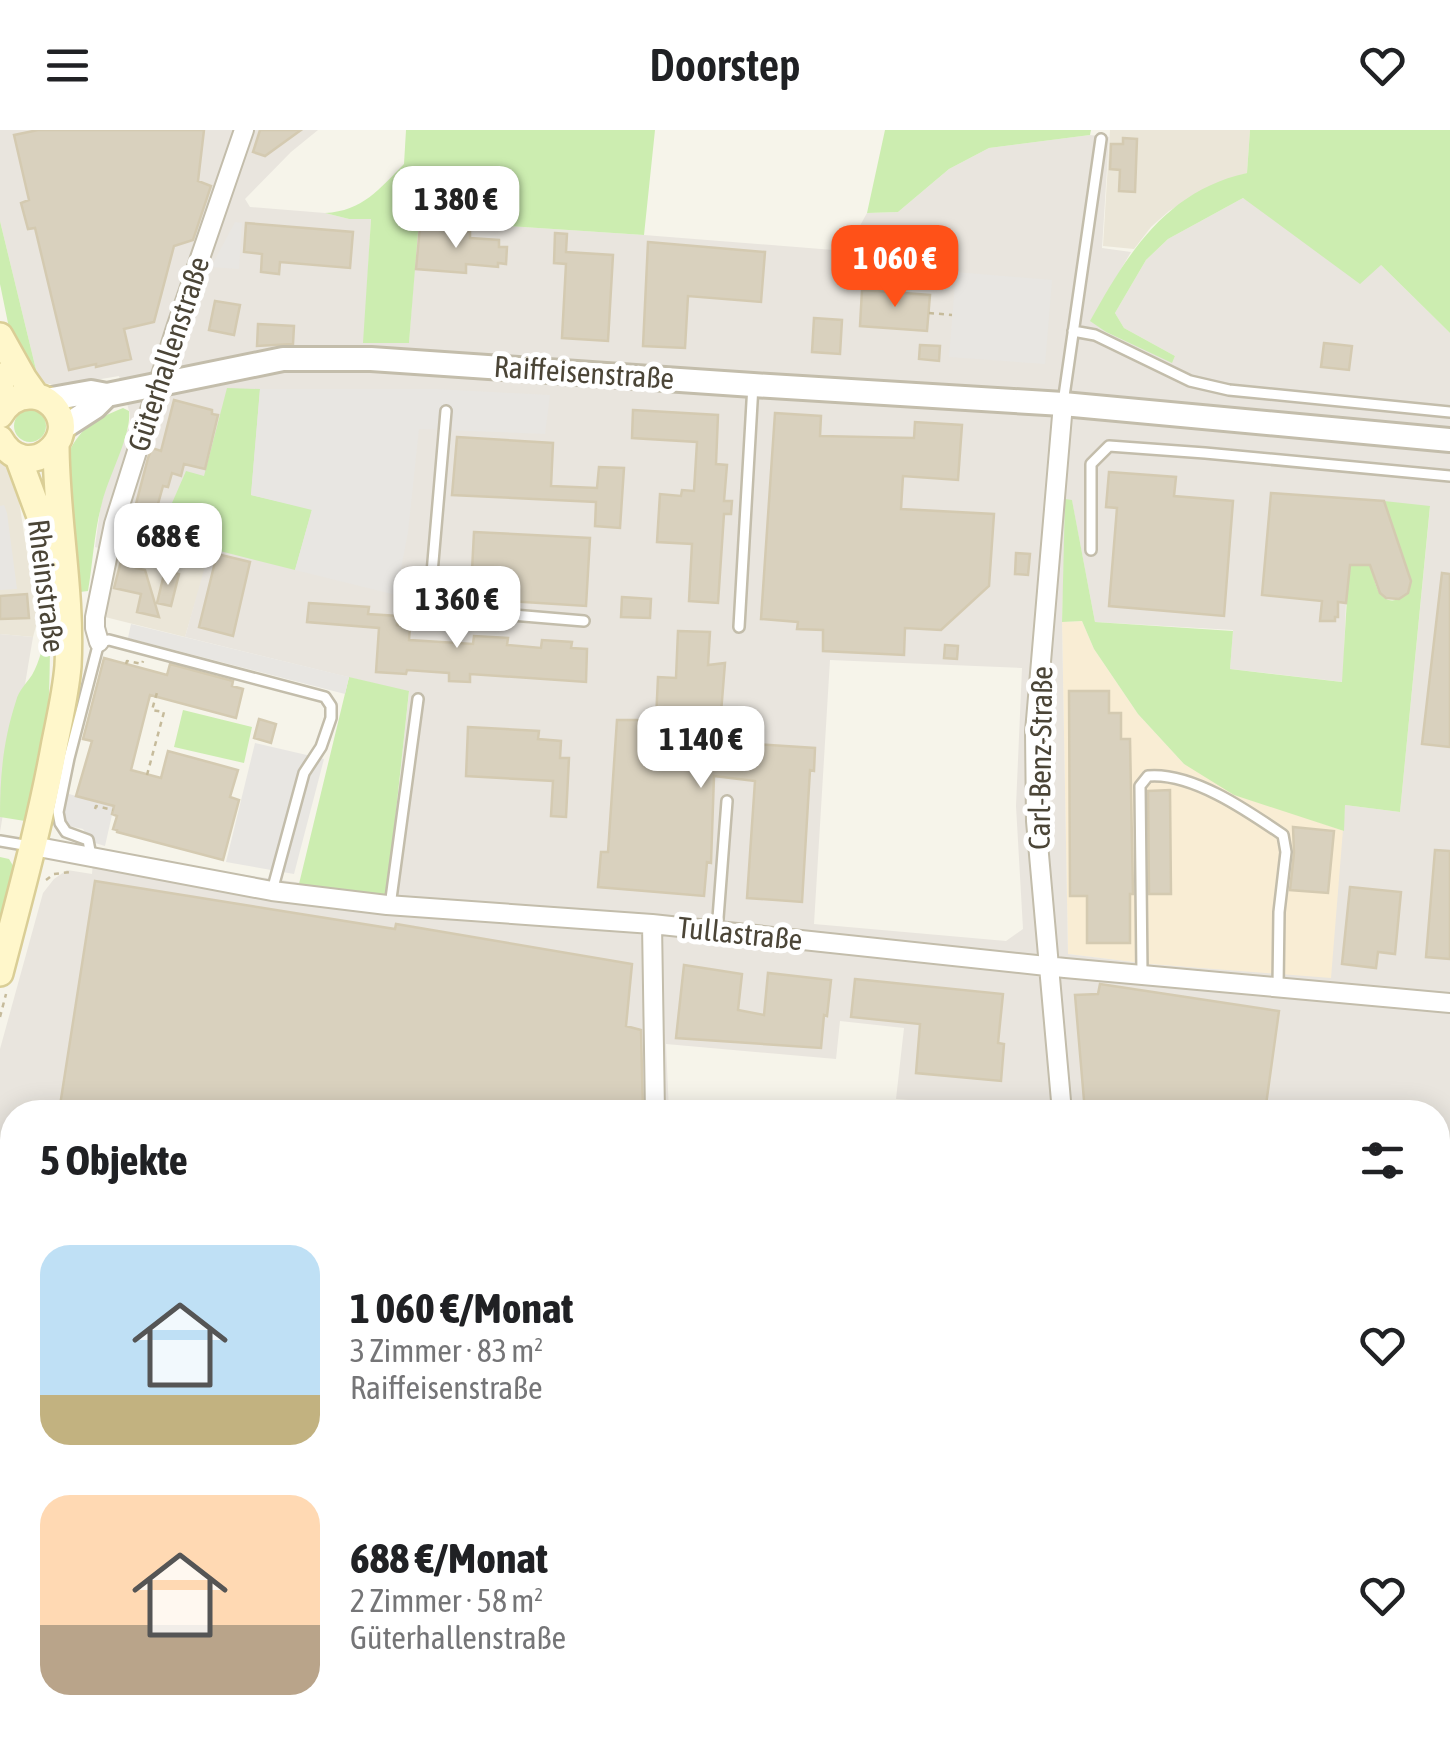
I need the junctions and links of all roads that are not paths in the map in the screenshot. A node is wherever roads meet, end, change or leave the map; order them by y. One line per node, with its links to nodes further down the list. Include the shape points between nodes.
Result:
1 (244, 130): 6 (street, Güterhallenstraße)
2 (1101, 138): 3 (lane)
3 (1073, 331): 10 (lane); 12 (lane, via 1190,381 1228,390)
4 (0, 337): 9 (main road)
5 (0, 376): 13 (main road)
6 (160, 382): 7 (street, Raiffeisenstraße, via 283,359 371,359); 8 (street, Raiffeisenstraße); 21 (street, Güterhallenstraße, via 112,536 95,617)
7 (754, 386): 10 (street, Raiffeisenstraße); 20 (lane)
8 (107, 395): 9 (street, Raiffeisenstraße); 14 (street, Raiffeisenstraße)
9 (41, 398): 13 (main road, via 21,396); 14 (main road, via 58,413)
10 (1063, 404): 15 (street, Raiffeisenstraße); 32 (street, Carl-Benz-Straße, via 1035,732)
11 (446, 411): 19 (lane, via 429,608)
12 (1450, 412)
13 (1, 413)
14 (58, 437): 16 (main road, via 35,458); 23 (main road, Rheinstraße, via 68,639)
15 (1450, 440)
16 (6, 449): 23 (main road, Rheinstraße, via 42,522)
17 (1450, 476): 18 (lane, via 1110,446 1092,464)
18 (1091, 550)
19 (584, 621)
20 (739, 626)
21 (99, 642): 27 (lane, Güterhallenstraße, via 58,812 66,832 88,840); 28 (lane, via 324,697 331,706 320,748 304,773)
22 (418, 699): 29 (lane)
23 (59, 719): 26 (main road, Rheinstraße)
24 (726, 801): 31 (lane)
25 (0, 841): 26 (lane)
26 (33, 846): 27 (street, Tullastraße); 33 (main road, Rheinstraße)
27 (91, 856): 28 (street, Tullastraße)
28 (272, 890): 29 (street, Tullastraße)
29 (390, 906): 30 (street, Tullastraße)
30 (652, 924): 31 (street, Tullastraße); 37 (street)
31 (718, 931): 32 (street, Tullastraße)
32 (1048, 966): 34 (street, Tullastraße); 38 (street, Carl-Benz-Straße)
33 (0, 973)
34 (1142, 974): 35 (street, Tullastraße); 35 (lane, via 1140,786 1148,776 1162,775 1250,812 1283,836)
35 (1278, 987): 36 (street, Tullastraße)
36 (1450, 1003)
37 (655, 1100)
38 (1061, 1100)

